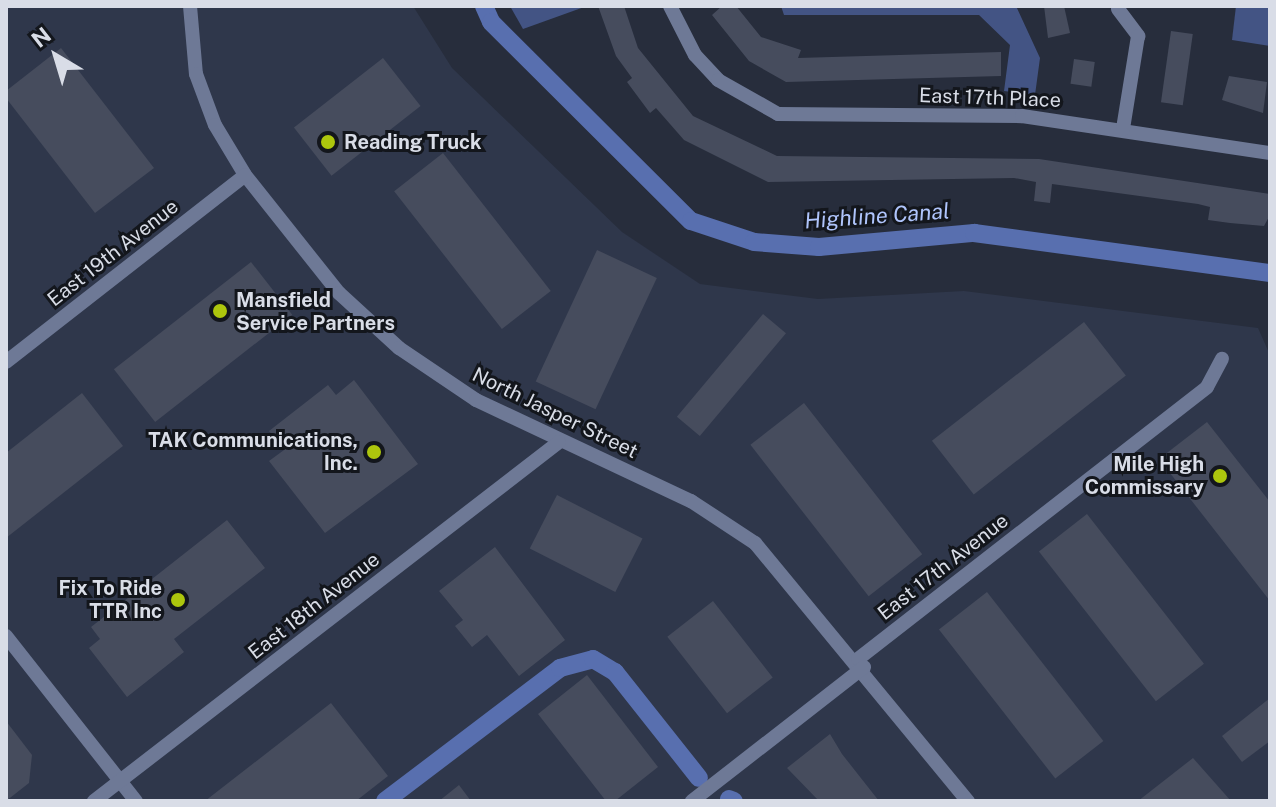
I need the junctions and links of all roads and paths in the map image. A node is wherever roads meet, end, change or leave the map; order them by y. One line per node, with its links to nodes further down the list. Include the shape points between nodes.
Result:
1 (190, 6): 6 (street, North Jasper Street, via 200,89)
2 (670, 6): 4 (street, East 17th Place, via 716,78 747,101 793,116 1000,114)
3 (1118, 9): 4 (street, via 1138,36)
4 (1123, 129): 5 (street, East 17th Place)
5 (1270, 153)
6 (245, 175): 8 (street, East 19th Avenue); 9 (street, North Jasper Street, via 312,264 399,348 476,400)
7 (1222, 359): 11 (street, East 17th Avenue, via 1207,387)
8 (6, 362)
9 (559, 442): 11 (street, North Jasper Street, via 741,532); 12 (street, East 18th Avenue)
10 (6, 636): 12 (street)
11 (861, 663): 15 (street, East 17th Avenue); 16 (street, North Jasper Street)
12 (119, 781): 13 (street, East 18th Avenue); 14 (street)
13 (94, 801)
14 (136, 801)
15 (692, 801)
16 (968, 801)

